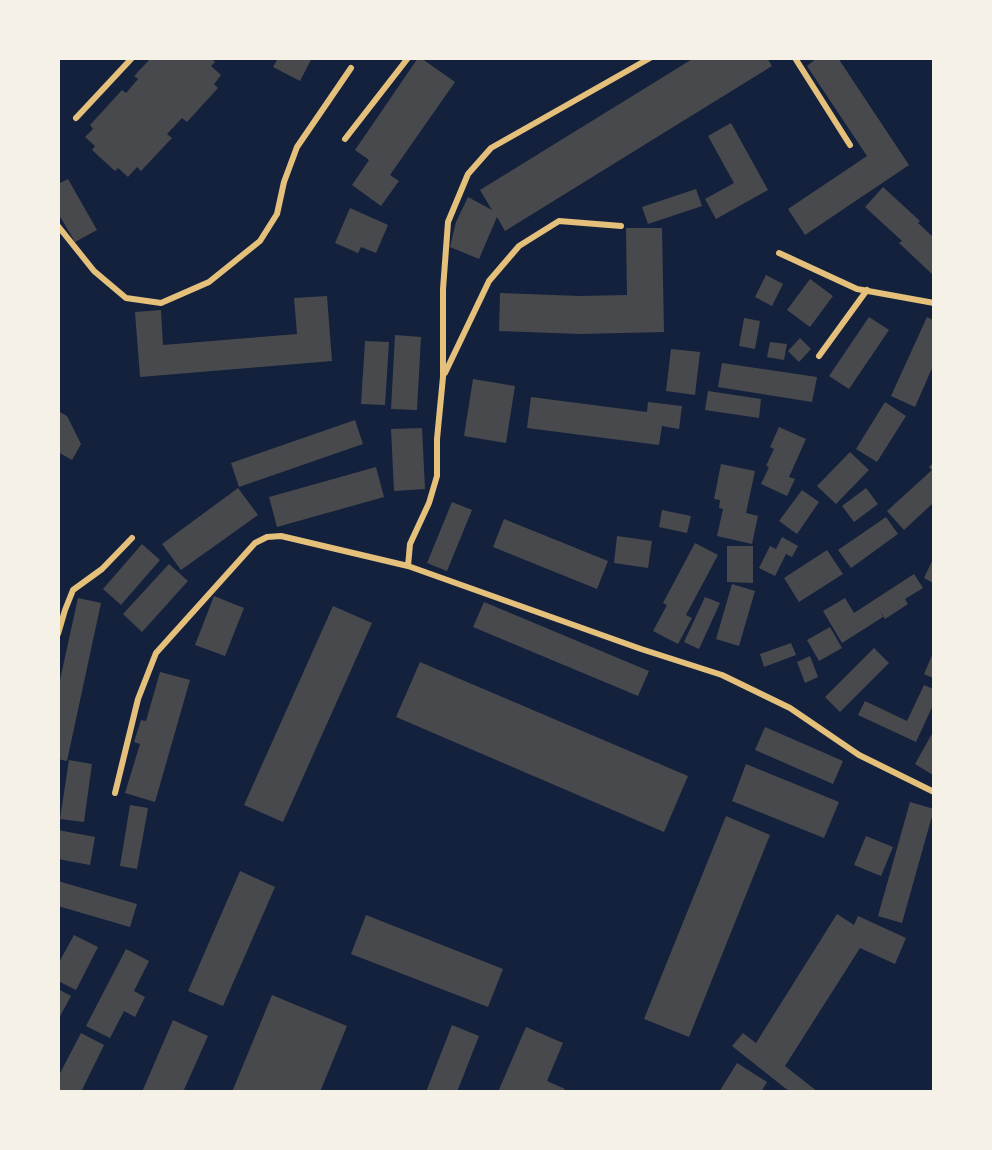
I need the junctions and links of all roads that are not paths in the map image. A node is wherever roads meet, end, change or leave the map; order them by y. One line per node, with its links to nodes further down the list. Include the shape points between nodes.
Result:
1 (132, 58): 6 (street)
2 (408, 58): 7 (street)
3 (650, 58): 15 (street, via 491,148 468,174 448,222)
4 (795, 58): 8 (street)
5 (351, 68): 9 (street, via 297,147 277,214 260,241 209,282 161,303 126,298 94,271)
6 (76, 118)
7 (345, 139)
8 (850, 145)
9 (58, 226)
10 (621, 226): 15 (street, via 559,222 519,246 489,281)
11 (779, 253): 12 (street)
12 (867, 290): 13 (street); 14 (street)
13 (933, 303)
14 (819, 356)
15 (443, 377): 17 (street, via 437,476 410,544)
16 (132, 538): 18 (street, via 102,569 73,590)
17 (408, 566): 19 (street, via 722,675 790,708 860,755); 20 (street, via 281,536 255,543 156,652 138,699)
18 (58, 634)
19 (933, 792)
20 (115, 793)

